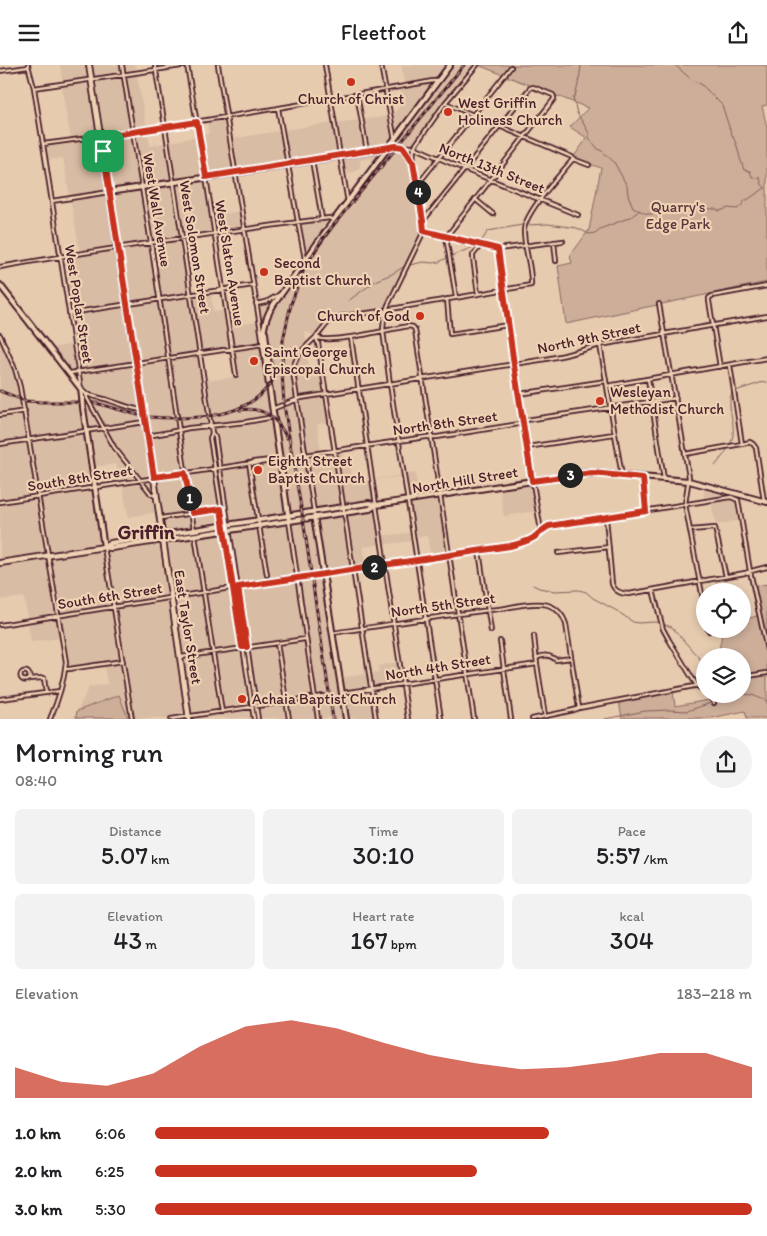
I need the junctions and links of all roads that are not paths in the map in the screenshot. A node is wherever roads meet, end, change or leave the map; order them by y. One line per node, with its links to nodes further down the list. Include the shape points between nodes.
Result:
1 (90, 65): 15 (main road, East Taylor Street)
2 (122, 65): 14 (street, West Wall Avenue)
3 (155, 65): 12 (street, West Solomon Street)
4 (188, 65): 12 (street); 25 (street, West Slaton Avenue)
5 (218, 65): 24 (street)
6 (325, 65): 20 (street)
7 (381, 65): 18 (street)
8 (450, 65): 16 (street)
9 (477, 65): 21 (street)
10 (28, 66): 13 (street); 17 (street, West Poplar Street)
11 (511, 67): 23 (street)
12 (156, 70): 14 (street); 27 (street, West Solomon Street)
13 (0, 71)
14 (124, 76): 15 (street); 28 (street, West Wall Avenue)
15 (92, 80): 17 (street); 29 (main road, East Taylor Street)
16 (438, 81): 18 (street); 31 (street)
17 (34, 88): 32 (street, West Poplar Street)
18 (385, 89): 19 (street); 31 (street)
19 (357, 94): 20 (street); 37 (street)
20 (330, 99): 22 (street); 38 (street)
21 (445, 103): 23 (street); 36 (street)
22 (278, 108): 24 (street); 43 (street)
23 (473, 116): 26 (street); 39 (street)
24 (226, 117): 25 (street); 46 (street)
25 (197, 122): 27 (street); 47 (street, West Slaton Avenue)
26 (498, 126): 30 (street); 30 (street, via 530,88 553,95); 45 (street)
27 (165, 127): 28 (street); 49 (street, West Solomon Street)
28 (133, 132): 29 (street); 51 (street, West Wall Avenue)
29 (101, 137): 32 (street); 52 (main road, East Taylor Street)
30 (524, 137): 40 (street); 48 (street)
31 (394, 140): 33 (street); 34 (street)
32 (43, 144): 55 (street, West Poplar Street)
33 (396, 146): 34 (street, North 13th Street); 35 (street, North 13th Street)
34 (389, 147): 37 (street, North 13th Street); 56 (street)
35 (403, 147): 36 (street, North 13th Street); 42 (street)
36 (414, 147): 39 (street, North 13th Street); 42 (street)
37 (367, 151): 38 (street, North 13th Street)
38 (340, 155): 41 (street, North 13th Street); 56 (street)
39 (438, 159): 45 (street, North 13th Street); 50 (street)
40 (573, 159): 44 (street); 54 (street)
41 (312, 160): 43 (street, North 13th Street); 59 (street)
42 (413, 162): 50 (street)
43 (287, 164): 46 (street, North 13th Street); 62 (street)
44 (589, 165)
45 (464, 169): 48 (street, North 13th Street); 61 (street)
46 (236, 173): 47 (street, North 13th Street); 63 (street)
47 (206, 177): 49 (street, North 13th Street); 65 (street, West Slaton Avenue)
48 (491, 180): 53 (street); 54 (street, North 13th Street)
49 (174, 182): 51 (street, North 13th Street); 67 (street, West Solomon Street)
50 (417, 184): 61 (street)
51 (142, 187): 52 (street, North 13th Street); 70 (street, West Wall Avenue)
52 (109, 192): 55 (street); 73 (main road, East Taylor Street)
53 (475, 199): 57 (street); 66 (street)
54 (540, 200): 58 (street, North 13th Street); 72 (street, via 524,225)
55 (52, 201): 75 (street, West Poplar Street)
56 (348, 201): 60 (street)
57 (493, 214)
58 (578, 215)
59 (322, 219): 60 (street); 62 (street)
60 (334, 220): 76 (street)
61 (423, 221): 64 (street)
62 (298, 222): 63 (street); 76 (street)
63 (245, 230): 65 (street); 80 (street)
64 (424, 231): 66 (street); 95 (street)
65 (215, 233): 67 (street); 82 (street, West Slaton Avenue)
66 (446, 237): 71 (street); 87 (street)
67 (182, 239): 70 (street); 86 (street, West Solomon Street)
68 (563, 241): 69 (street)
69 (554, 242): 72 (street); 77 (street)
70 (151, 243): 73 (street); 88 (street, West Wall Avenue)
71 (482, 245): 74 (street); 85 (street, via 473,255)
72 (526, 246): 74 (street); 83 (street, via 531,285)
73 (118, 248): 75 (street); 94 (main road, East Taylor Street)
74 (498, 249): 83 (street)
75 (61, 257): 78 (street); 96 (street, West Poplar Street)
76 (305, 259): 84 (street)
77 (556, 261)
78 (0, 267)
79 (0, 285): 117 (street)
80 (253, 285): 82 (street); 91 (street)
81 (767, 286): 100 (street, via 709,298)
82 (224, 290): 86 (street); 108 (street, West Slaton Avenue)
83 (503, 290): 85 (street); 98 (street)
84 (281, 294): 90 (street); 92 (street)
85 (478, 294): 87 (street)
86 (191, 295): 88 (street); 109 (street, West Solomon Street)
87 (456, 297): 89 (street)
88 (159, 299): 94 (street); 110 (street, West Wall Avenue)
89 (447, 299): 95 (street); 98 (street, via 450,334)
90 (266, 302): 91 (street); 92 (street)
91 (256, 304): 106 (street)
92 (274, 304): 99 (street)
93 (658, 304): 102 (street)
94 (127, 305): 96 (street); 112 (main road, East Taylor Street)
95 (387, 310): 101 (street); 104 (street, via 338,317 329,321)
96 (70, 313): 116 (street, West Poplar Street)
97 (767, 316): 100 (street, North 9th Street)
98 (508, 325): 113 (street)
99 (264, 326): 106 (street); 123 (street)
100 (713, 326): 102 (street, North 9th Street); 115 (street)
101 (383, 331): 105 (street); 120 (street, via 413,327); 124 (street)
102 (664, 334): 107 (street, North 9th Street); 119 (street)
103 (0, 335): 137 (street, via 15,369)
104 (316, 337): 105 (street, via 320,340); 129 (street); 132 (street, via 293,367)
105 (350, 338): 127 (street)
106 (263, 344): 108 (street); 123 (street)
107 (600, 345): 113 (street, North 9th Street); 122 (street)
108 (232, 349): 109 (street); 118 (street, West Slaton Avenue)
109 (200, 353): 110 (street); 142 (street, West Solomon Street)
110 (168, 358): 112 (street); 144 (street, West Wall Avenue)
111 (767, 359): 114 (street)
112 (136, 363): 116 (street); 136 (main road, East Taylor Street)
113 (514, 365): 120 (street, North 9th Street); 130 (street)
114 (730, 365): 115 (street); 153 (street)
115 (720, 367): 119 (street)
116 (78, 372): 117 (street); 126 (street, West Poplar Street)
117 (68, 373): 126 (street)
118 (236, 375)
119 (672, 375): 121 (street); 131 (street)
120 (423, 379): 124 (street, North 9th Street); 149 (street)
121 (648, 379): 125 (street); 133 (street)
122 (606, 381): 125 (street); 130 (street)
123 (269, 383): 135 (street)
124 (390, 384): 127 (street, North 9th Street); 151 (street)
125 (607, 386): 134 (street)
126 (81, 389): 128 (street); 145 (street, West Poplar Street, bridge)
127 (358, 389): 129 (street, North 9th Street); 154 (street)
128 (86, 394): 136 (street); 143 (street, bridge)
129 (326, 394): 132 (street, North 9th Street); 156 (street)
130 (518, 394): 141 (street)
131 (676, 398): 133 (street, North 8th Street); 157 (street)
132 (297, 399): 135 (street, North 9th Street); 158 (street)
133 (651, 401): 134 (street, North 8th Street); 167 (street)
134 (610, 407): 141 (street, North 8th Street); 147 (street)
135 (272, 409): 139 (street)
136 (143, 410): 140 (main road, East Taylor Street)
137 (24, 411): 138 (street); 150 (street)
138 (0, 415)
139 (274, 417): 142 (street); 159 (street)
140 (145, 422): 143 (street); 148 (main road, East Taylor Street)
141 (523, 422): 149 (street, North 8th Street); 155 (street)
142 (211, 425): 144 (street); 146 (street, West Solomon Street)
143 (103, 429): 145 (street); 168 (street)
144 (179, 430): 148 (street); 163 (street, West Wall Avenue)
145 (86, 431): 150 (street); 171 (street, West Poplar Street)
146 (212, 433): 161 (street, West Solomon Street); 162 (street, West Solomon Street)
147 (615, 434): 155 (street); 164 (street)
148 (147, 435): 165 (main road, East Taylor Street)
149 (431, 436): 151 (street, North 8th Street); 172 (street)
150 (29, 439): 152 (street); 173 (street)
151 (399, 441): 154 (street, North 8th Street); 175 (street)
152 (0, 444)
153 (742, 444): 157 (street); 176 (street, via 750,443 756,448)
154 (367, 445): 156 (street, North 8th Street); 179 (street)
155 (527, 447): 169 (street)
156 (335, 451): 158 (street, North 8th Street); 180 (street)
157 (686, 454): 170 (street)
158 (305, 455): 182 (street)
159 (280, 459): 160 (street, South 8th Street); 186 (street)
160 (250, 463): 162 (street, South 8th Street); 190 (street)
161 (215, 468): 162 (street, South 8th Street); 163 (street, South 8th Street); 181 (street, West Solomon Street)
162 (219, 468): 192 (street, West Solomon Street)
163 (185, 473): 165 (street, South 8th Street); 184 (street, West Wall Avenue)
164 (622, 476): 166 (street, North Hill Street); 169 (street, North Hill Street, via 592,473)
165 (154, 477): 168 (street, South 8th Street); 174 (main road, East Taylor Street)
166 (643, 478): 167 (street, North Hill Street); 183 (street)
167 (664, 479): 170 (street, North Hill Street)
168 (140, 480): 171 (street, South 8th Street); 174 (street)
169 (532, 481): 172 (street, North Hill Street); 197 (street)
170 (689, 481): 176 (street, North Hill Street); 178 (street)
171 (95, 487): 173 (street, South 8th Street); 200 (street, West Poplar Street)
172 (440, 495): 175 (street, North Hill Street); 205 (street)
173 (39, 496): 177 (street, South 8th Street); 204 (street)
174 (156, 496): 189 (main road, East Taylor Street)
175 (408, 500): 179 (street, North Hill Street); 206 (street)
176 (766, 501)
177 (0, 502)
178 (685, 504): 183 (street, South 6th Street); 195 (street); 211 (street, South 6th Street, via 731,497 738,500)
179 (376, 505): 180 (street); 185 (street, North Hill Street); 208 (street)
180 (344, 507): 182 (street); 185 (street)
181 (221, 509): 184 (street); 192 (street, West Solomon Street)
182 (314, 511): 186 (street); 187 (street)
183 (646, 511): 188 (street, South 6th Street)
184 (192, 513): 189 (street); 194 (street, West Wall Avenue)
185 (344, 513): 187 (street, North Hill Street); 210 (street)
186 (288, 516): 190 (street); 191 (street)
187 (314, 517): 191 (street, North Hill Street); 229 (street)
188 (606, 517): 197 (street, South 6th Street, via 549,526); 201 (street)
189 (160, 518): 199 (main road, East Taylor Street)
190 (258, 520): 192 (street); 193 (street)
191 (289, 521): 193 (street, North Hill Street); 231 (street)
192 (226, 525): 194 (street); 196 (street, West Solomon Street)
193 (259, 526): 196 (street, North Hill Street); 212 (street)
194 (194, 530): 198 (street, West Wall Avenue); 199 (street)
195 (690, 530): 213 (street, via 715,528); 214 (street)
196 (227, 531): 198 (street, North Hill Street); 215 (street); 216 (street)
197 (541, 531): 202 (street, South 6th Street, via 521,543)
198 (195, 535): 199 (street, North Hill Street); 218 (street, West Wall Avenue)
199 (162, 537): 200 (main road); 219 (main road, East Taylor Street)
200 (104, 547): 204 (main road); 220 (street)
201 (609, 547): 203 (street); 217 (street, via 612,584 617,591 623,594)
202 (480, 551): 205 (street, South 6th Street); 221 (street)
203 (558, 553)
204 (48, 555): 207 (main road); 223 (street)
205 (449, 556): 206 (street, South 6th Street); 222 (street)
206 (417, 560): 208 (street, South 6th Street); 224 (street)
207 (0, 563)
208 (385, 565): 210 (street, South 6th Street); 225 (street)
209 (767, 567): 211 (street)
210 (353, 570): 215 (street, South 6th Street, bridge); 227 (street)
211 (750, 571): 213 (street); 236 (street)
212 (267, 575)
213 (726, 577): 214 (street)
214 (700, 581): 217 (street)
215 (238, 587): 216 (street, South 6th Street); 235 (street)
216 (233, 588): 218 (street, South 6th Street); 234 (street)
217 (653, 589): 250 (street, via 668,641)
218 (204, 593): 219 (street, South 6th Street); 237 (street, West Wall Avenue)
219 (171, 597): 220 (street, South 6th Street); 238 (main road, East Taylor Street)
220 (114, 606): 223 (street, South 6th Street); 241 (street)
221 (488, 610): 222 (street, North 5th Street); 228 (street); 240 (street, North 5th Street, via 537,604 557,609 566,624)
222 (458, 613): 224 (street, North 5th Street); 246 (street)
223 (58, 615): 226 (street, South 6th Street); 244 (street)
224 (426, 619): 225 (street, North 5th Street); 249 (street)
225 (394, 624): 227 (street, North 5th Street); 251 (street)
226 (0, 625)
227 (362, 629): 229 (street, North 5th Street); 253 (street)
228 (491, 631)
229 (332, 633): 256 (street)
230 (534, 636): 239 (street)
231 (306, 639): 233 (street); 258 (street)
232 (500, 641): 243 (street)
233 (277, 643): 235 (street); 260 (street)
234 (242, 647): 235 (street); 237 (street); 261 (street)
235 (247, 647): 261 (street)
236 (767, 650)
237 (212, 652): 238 (street); 263 (street, West Wall Avenue)
238 (181, 657): 265 (main road, East Taylor Street)
239 (536, 658): 240 (street, via 545,655 556,660); 242 (street)
240 (571, 658): 262 (street)
241 (123, 661): 244 (street); 267 (street)
242 (537, 663): 243 (street, North 4th Street); 264 (street)
243 (504, 668): 246 (street, North 4th Street); 277 (street)
244 (65, 669): 254 (street)
245 (767, 673): 247 (street)
246 (467, 674): 249 (street, North 4th Street); 276 (street)
247 (751, 676)
248 (28, 679): 255 (street, via 44,678)
249 (435, 679): 251 (street, North 4th Street); 275 (street)
250 (696, 683)
251 (403, 684): 253 (street, North 4th Street); 274 (street)
252 (696, 685): 262 (street)
253 (371, 689): 256 (street, North 4th Street); 273 (street)
254 (60, 691): 255 (street); 266 (street)
255 (46, 693): 259 (street)
256 (342, 693): 272 (street)
257 (324, 696): 258 (street)
258 (315, 697): 260 (street); 271 (street)
259 (0, 699)
260 (286, 701): 261 (street); 270 (street)
261 (254, 706): 263 (street); 269 (street)
262 (579, 708): 264 (street)
263 (222, 711): 265 (street)
264 (545, 716): 278 (street)
265 (189, 717): 268 (street)
266 (50, 719)
267 (132, 719)
268 (171, 719)
269 (256, 719)
270 (288, 719)
271 (318, 719)
272 (346, 719)
273 (376, 719)
274 (408, 719)
275 (441, 719)
276 (474, 719)
277 (511, 719)
278 (532, 719)

